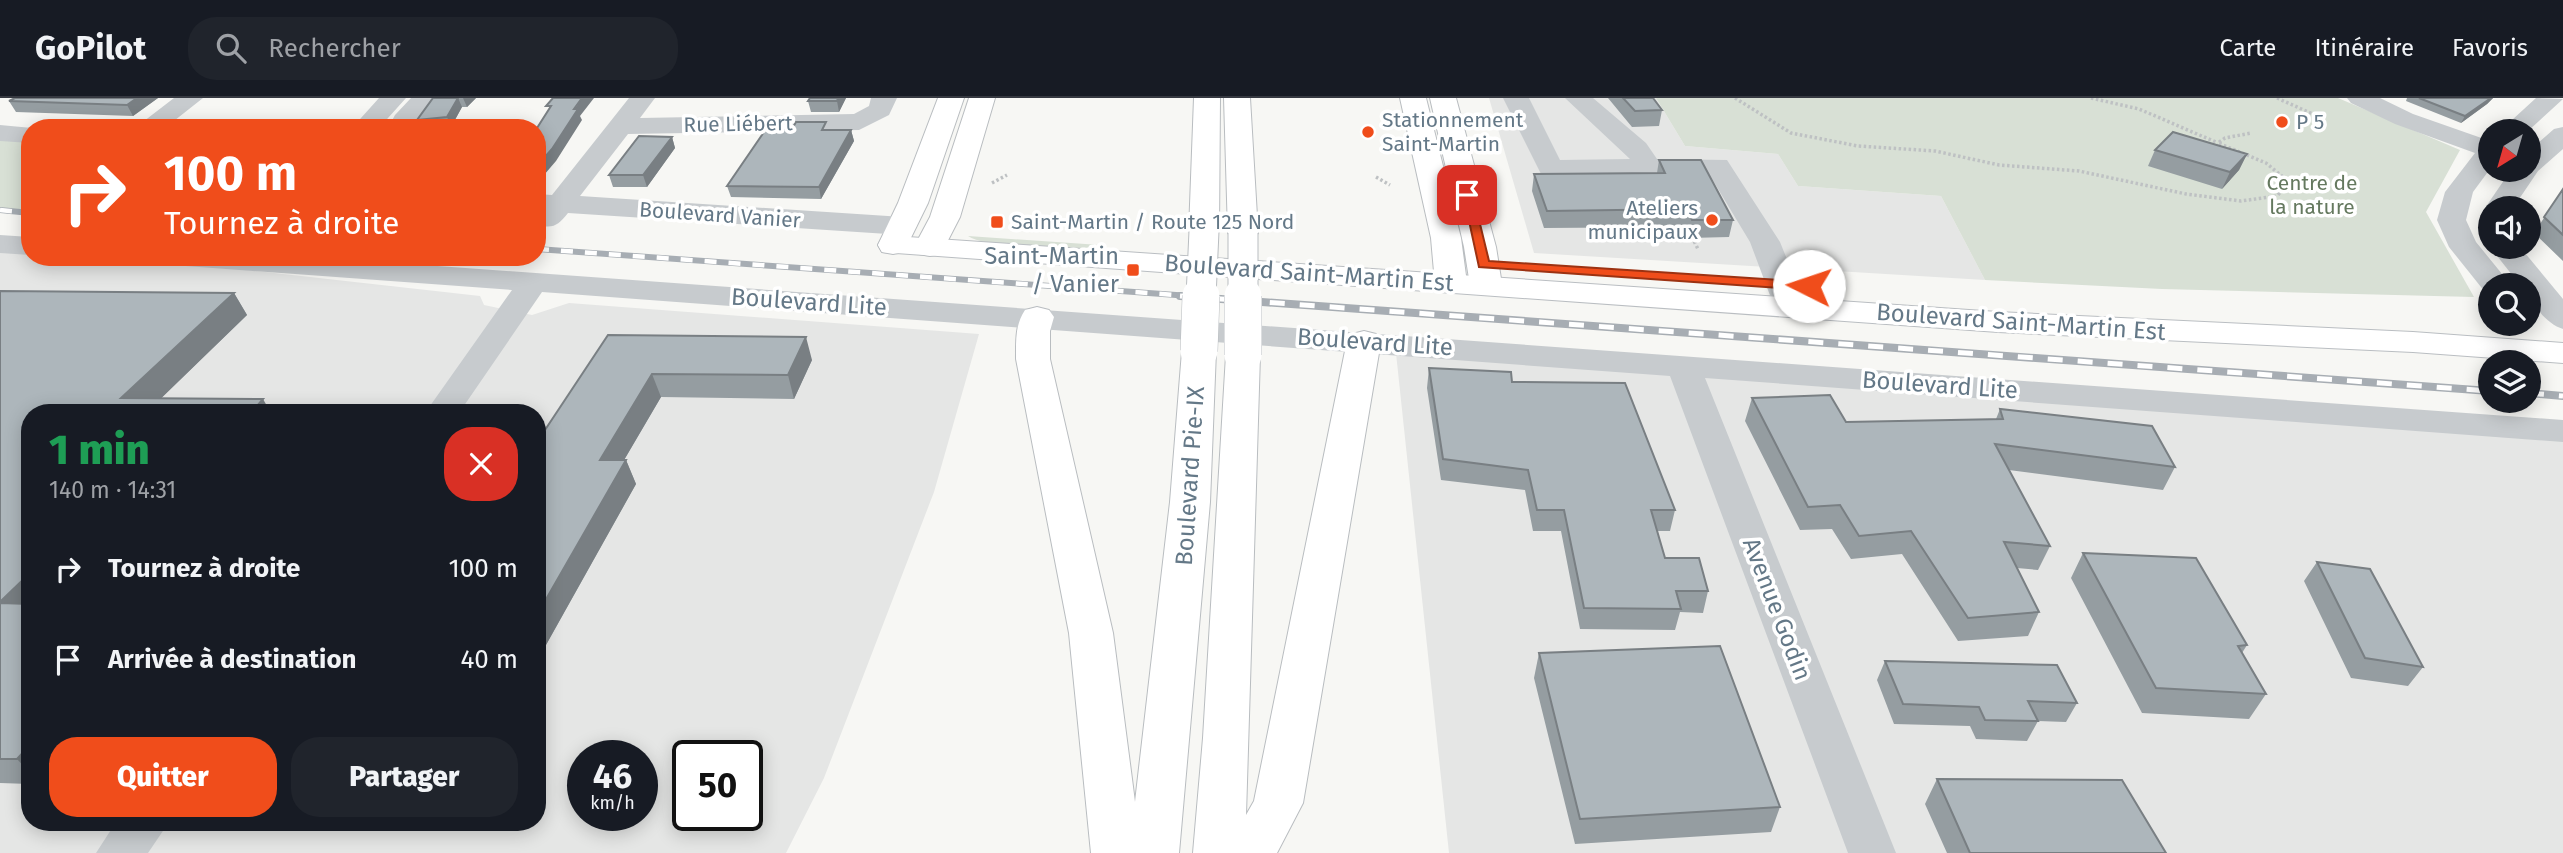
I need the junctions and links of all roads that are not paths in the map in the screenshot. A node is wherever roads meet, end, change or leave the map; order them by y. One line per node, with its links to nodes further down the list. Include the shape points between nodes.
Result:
1 (190, 98): 16 (street)
2 (393, 98): 17 (street)
3 (425, 98): 18 (street)
4 (642, 98): 20 (street)
5 (884, 98): 20 (street, Rue Liébert, via 880,110 859,122)
6 (951, 98): 33 (main road)
7 (982, 98): 34 (main road)
8 (1207, 98): 52 (main road, Boulevard Pie-IX, bridge, via 1190,502)
9 (1237, 98): 53 (main road, Boulevard Pie-IX, bridge, via 1244,233 1243,355)
10 (1413, 98): 37 (main road)
11 (1443, 98): 39 (main road)
12 (1516, 98): 28 (street, via 1556,179)
13 (1578, 98): 28 (street, via 1637,149)
14 (2360, 98): 24 (street)
15 (2551, 98): 19 (street)
16 (161, 119)
17 (373, 119)
18 (405, 119)
19 (2527, 119)
20 (621, 125): 30 (street)
21 (0, 133): 22 (street)
22 (21, 134)
23 (2563, 135): 25 (street)
24 (2478, 147)
25 (2541, 154)
26 (2478, 166): 31 (street, via 2459,189)
27 (2541, 166): 29 (street)
28 (1649, 167): 41 (street, via 1717,166 1765,242)
29 (2563, 171)
30 (546, 211): 33 (street, Boulevard Vanier)
31 (2449, 218): 32 (street); 38 (street, via 2454,235)
32 (2478, 224)
33 (898, 236): 34 (main road, Boulevard Saint-Martin Est)
34 (935, 237): 37 (main road, Boulevard Saint-Martin Est)
35 (2512, 259): 43 (street)
36 (306, 266): 40 (street, Boulevard Lite)
37 (1450, 272): 39 (main road, Boulevard Saint-Martin Est)
38 (2487, 273)
39 (1485, 274): 41 (main road, Boulevard Saint-Martin Est)
40 (533, 283): 42 (street, Boulevard Lite); 47 (street)
41 (1785, 295): 43 (main road, Boulevard Saint-Martin Est); 45 (main road, Boulevard Saint-Martin Est, via 1998,322)
42 (1037, 317): 44 (street, Boulevard Lite); 51 (main road, via 1033,359 1093,646)
43 (2548, 325): 45 (street)
44 (1364, 341): 46 (street, Boulevard Lite); 54 (main road, via 1278,803)
45 (2563, 353)
46 (1683, 366): 48 (street, Boulevard Lite); 55 (street, Avenue Godin)
47 (448, 404)
48 (2563, 431)
49 (138, 831): 50 (street)
50 (120, 853)
51 (1116, 853)
52 (1154, 853)
53 (1218, 853)
54 (1251, 853)
55 (1871, 853)

